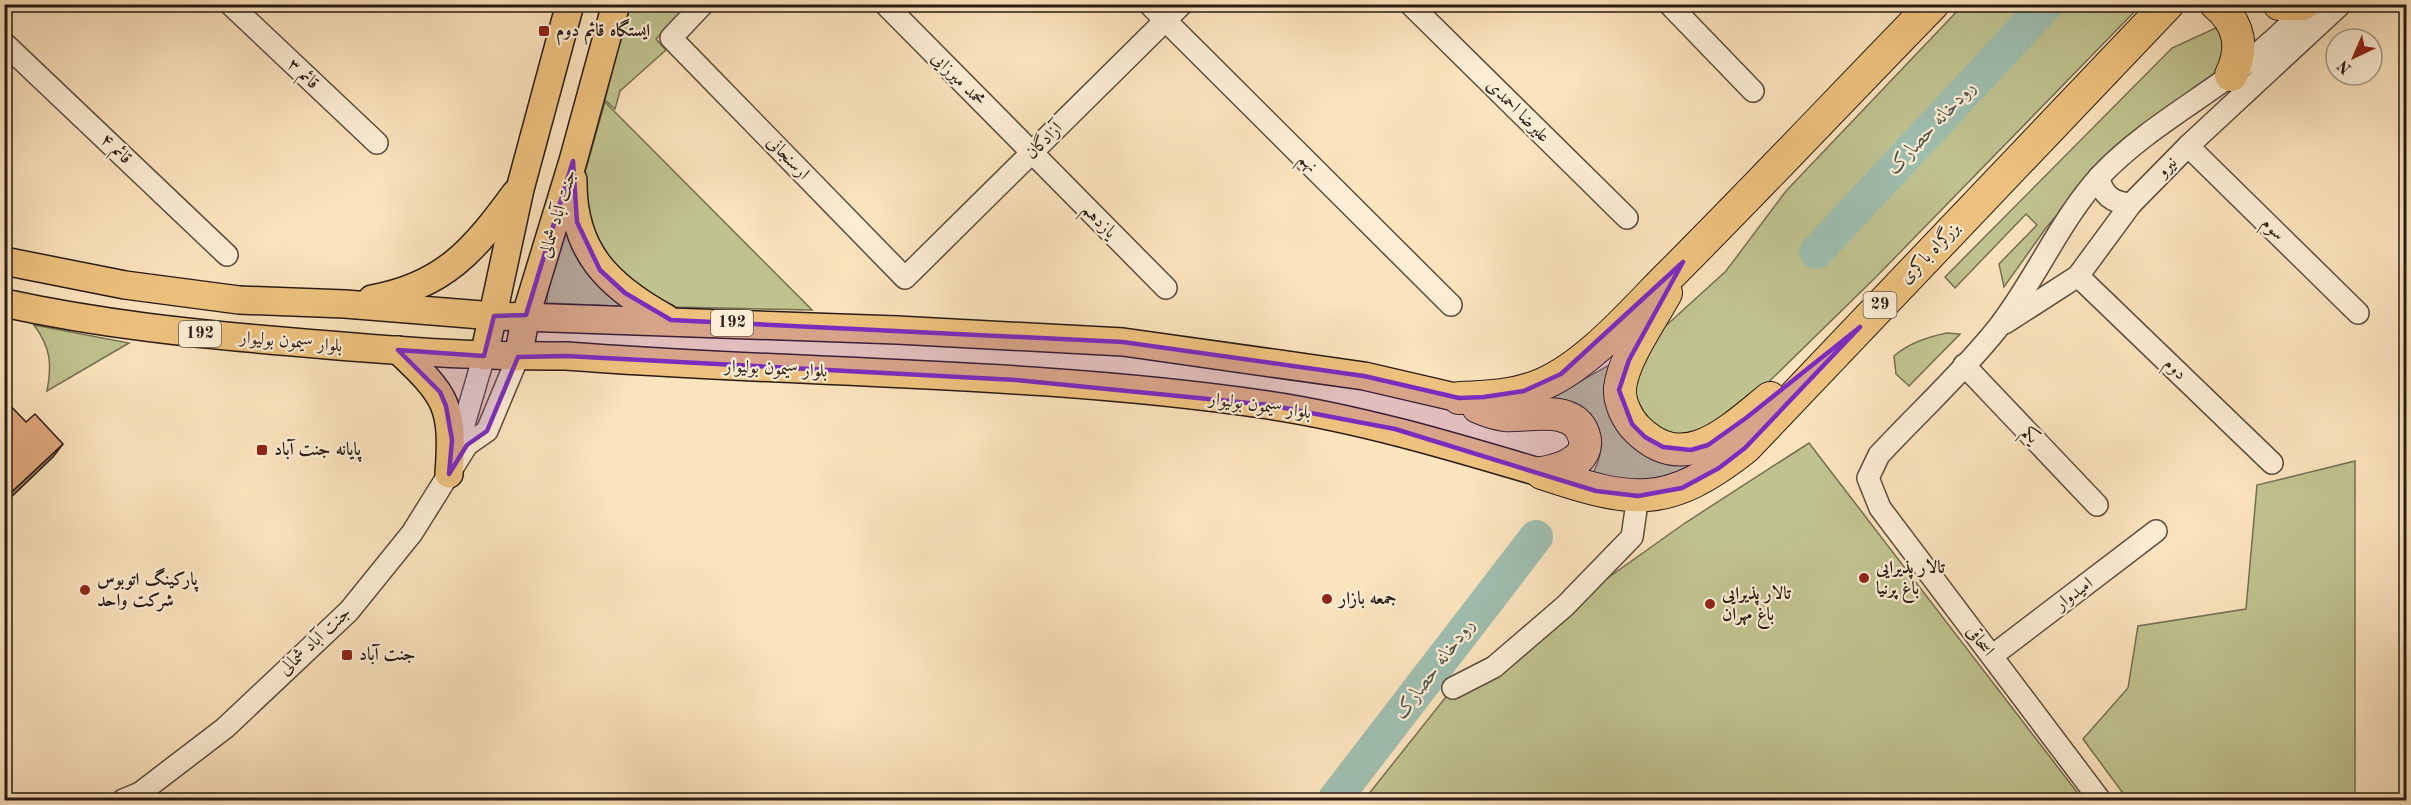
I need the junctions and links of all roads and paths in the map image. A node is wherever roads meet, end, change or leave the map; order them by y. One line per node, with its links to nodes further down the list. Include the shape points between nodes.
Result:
1 (230, 4): 21 (street, قائم ۳)
2 (570, 4): 26 (main road)
3 (616, 4): 24 (main road, جنت آباد شمالی)
4 (703, 4): 33 (street, ارسنجانی, via 671,38)
5 (885, 4): 23 (street, محمد میرزایی)
6 (1149, 4): 17 (street, نهم)
7 (1182, 4): 17 (street, آزادگان)
8 (1410, 4): 28 (street, علیرضا احمدی)
9 (1669, 4): 20 (street)
10 (1933, 4): 31 (highway)
11 (2168, 4): 42 (highway, بزرگراه باکری / 29)
12 (2216, 4): 19 (highway, via 2237,29 2238,61)
13 (2279, 4): 14 (highway)
14 (2303, 4)
15 (2312, 4): 19 (street, نیرو)
16 (2341, 4): 22 (street, نیرو)
17 (1166, 21): 23 (street, آزادگان); 37 (street, نهم)
18 (4, 43): 29 (street, قائم ۴)
19 (2231, 75): 25 (street, نیرو, via 2125,150)
20 (1753, 91)
21 (377, 143)
22 (2187, 146): 27 (street, نیرو); 38 (street, سوم)
23 (1032, 153): 33 (street, آزادگان); 34 (street, یازدهم)
24 (573, 161): 39 (main road, جنت آباد شمالی); 41 (main road, via 577,222 600,270 625,293)
25 (2099, 177): 27 (street, via 2101,187 2113,201); 43 (street, نیرو)
26 (519, 189): 36 (main road, via 487,232 447,272 398,294); 40 (main road)
27 (2131, 204): 32 (street, نیرو)
28 (1627, 218)
29 (227, 255)
30 (4, 261): 36 (main road, بلوار سیمون بولیوار / 192, via 125,285 239,300)
31 (1683, 262): 42 (highway, via 1629,360 1620,390 1622,405 1632,424 1663,447 1691,450 1708,445); 48 (highway, via 1628,317 1561,374 1544,384 1505,396)
32 (2078, 276): 43 (street, نیرو); 50 (street, دوم)
33 (905, 279)
34 (1166, 288)
35 (4, 303): 44 (main road, بلوار سیمون بولیوار / 192, via 162,331)
36 (345, 304): 40 (main road, بلوار سیمون بولیوار / 192)
37 (1451, 305)
38 (2358, 313)
39 (526, 315): 40 (main road, بلوار سیمون بولیوار / 192); 41 (main road, بلوار سیمون بولیوار / 192); 46 (main road, جنت آباد شمالی)
40 (494, 316): 45 (main road)
41 (671, 320): 48 (main road, بلوار سیمون بولیوار / 192, via 1123,342 1364,376)
42 (1860, 327): 54 (highway, بزرگراه باکری / 29, via 1744,448 1719,468 1682,488)
43 (1997, 329): 47 (street, نیرو)
44 (398, 350): 45 (main road, بلوار سیمون بولیوار / 192); 52 (main road, via 440,392 446,406 452,440)
45 (484, 357): 46 (main road, بلوار سیمون بولیوار / 192); 49 (street, via 464,424)
46 (518, 357): 49 (street, جنت آباد شمالی, via 487,431); 51 (main road, بلوار سیمون بولیوار / 192, via 1113,387 1269,405 1395,429)
47 (1964, 365): 53 (street, نیرو, via 1879,454); 55 (street, یکم)
48 (1458, 398): 51 (highway, via 1505,415 1553,413 1578,427 1585,448 1577,460)
49 (467, 445): 52 (street, جنت آباد شمالی)
50 (2272, 463)
51 (1542, 472): 54 (highway, بزرگراه باکری / 29, via 1596,491)
52 (449, 474): 59 (street, جنت آباد شمالی, via 412,533 349,611 225,728 140,793)
53 (1868, 478): 57 (street, اسحاقی, via 1880,508)
54 (1638, 496): 58 (street, via 1632,537 1610,560 1565,606 1494,667)
55 (2097, 505)
56 (2156, 531): 57 (street, امیدوار)
57 (1992, 656): 60 (street, اسحاقی)
58 (1453, 688)
59 (123, 801)
60 (2100, 801)

